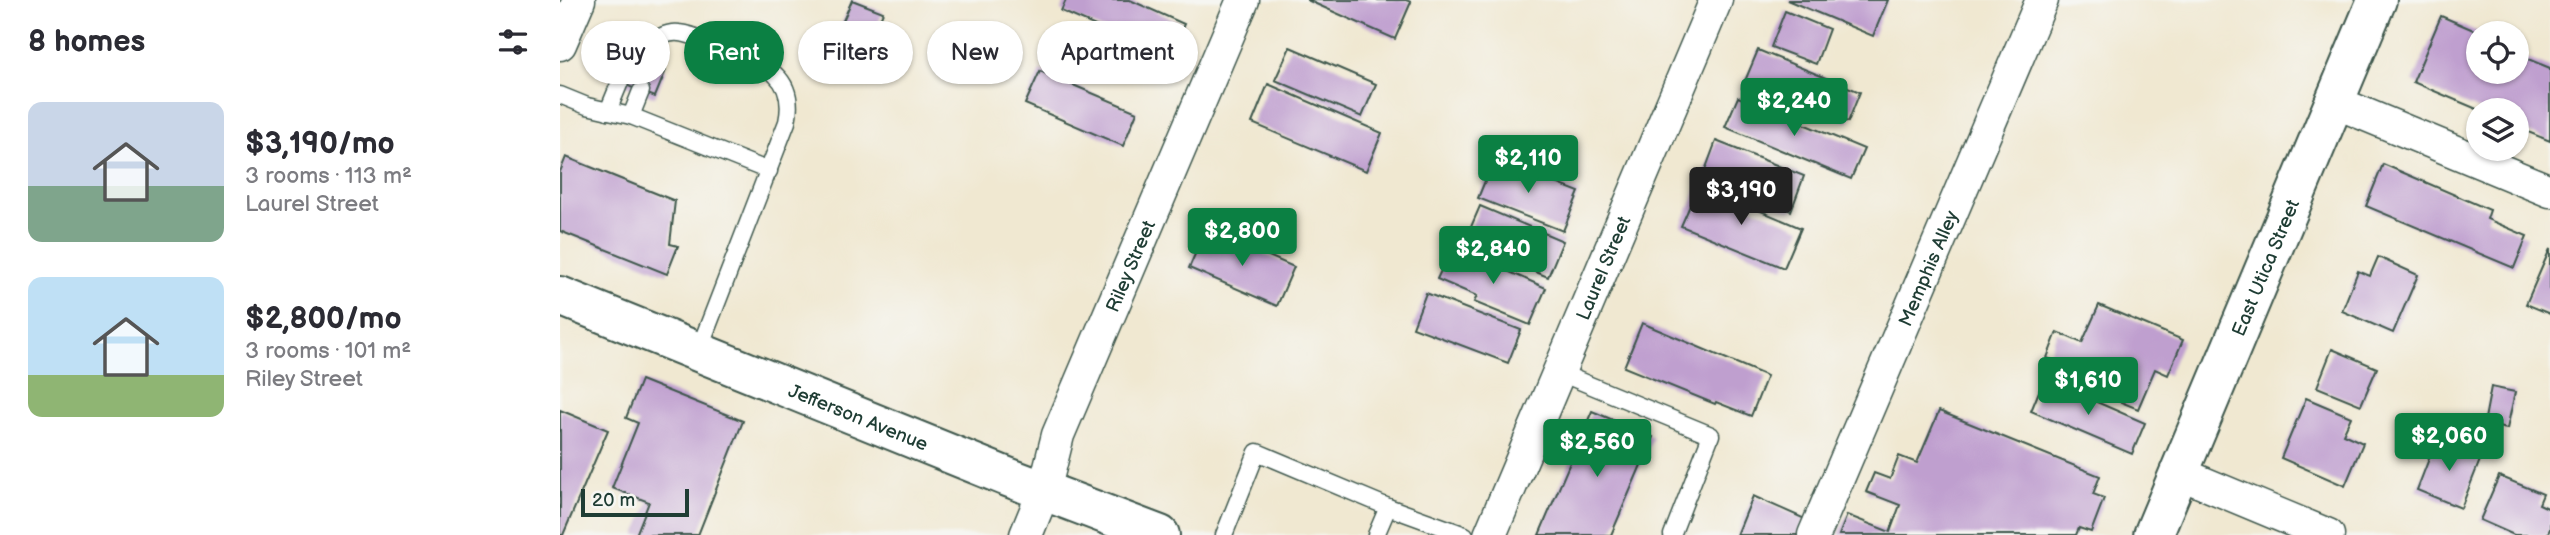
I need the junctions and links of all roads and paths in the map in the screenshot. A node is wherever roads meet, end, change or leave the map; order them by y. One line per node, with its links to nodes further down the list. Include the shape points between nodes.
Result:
1 (579, 0): 7 (street)
2 (1243, 0): 20 (street, Riley Street, via 1058,435)
3 (1717, 0): 18 (street, Laurel Street)
4 (2042, 0): 29 (street, Memphis Alley)
5 (2377, 0): 11 (street, East Utica Street)
6 (670, 35): 14 (lane, via 680,33 758,62 785,86 790,108)
7 (560, 44)
8 (619, 84): 12 (lane)
9 (641, 91): 13 (lane)
10 (560, 95): 12 (lane)
11 (2335, 102): 15 (street); 19 (street, East Utica Street)
12 (608, 111): 13 (lane)
13 (631, 116): 14 (lane)
14 (769, 171): 17 (lane)
15 (2550, 191)
16 (560, 296): 17 (street, Jefferson Avenue)
17 (698, 352): 20 (street, Jefferson Avenue)
18 (1558, 372): 27 (street, Laurel Street); 28 (lane, via 1711,435)
19 (2179, 472): 30 (street, East Utica Street); 31 (street)
20 (1044, 491): 22 (street, Riley Street); 23 (street, Jefferson Avenue)
21 (1388, 507): 24 (lane, via 1257,452); 25 (lane); 26 (lane)
22 (1026, 535)
23 (1160, 535)
24 (1224, 535)
25 (1376, 535)
26 (1465, 535)
27 (1490, 535)
28 (1672, 535)
29 (1814, 535)
30 (2153, 535)
31 (2329, 535)

